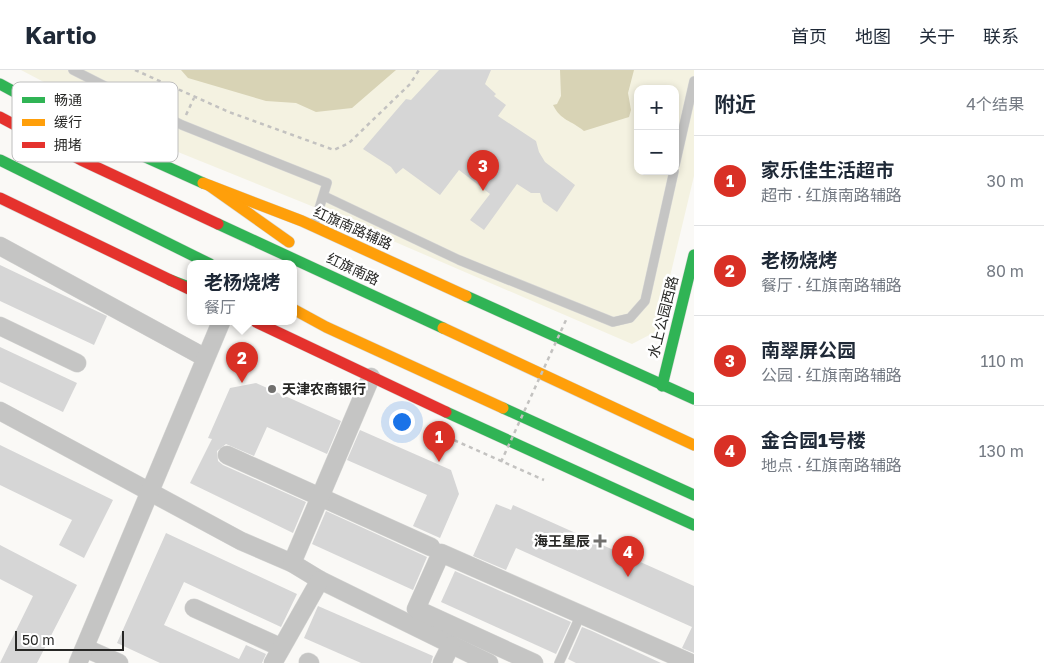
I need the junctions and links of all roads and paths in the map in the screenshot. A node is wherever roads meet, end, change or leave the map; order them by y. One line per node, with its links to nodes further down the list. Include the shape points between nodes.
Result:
1 (73, 70): 5 (lane)
2 (135, 70): 6 (path)
3 (419, 70): 10 (path, via 410,84 349,143 334,150)
4 (694, 81): 15 (lane)
5 (97, 82)
6 (160, 82)
7 (0, 84): 9 (main road, 红旗南路辅路)
8 (178, 90): 10 (path)
9 (12, 91)
10 (194, 98): 14 (path)
11 (0, 117): 12 (main road, 红旗南路)
12 (12, 123)
13 (178, 123): 14 (lane)
14 (182, 125): 21 (lane, via 327,183)
15 (679, 147)
16 (0, 160): 26 (main road)
17 (85, 162): 27 (main road, 红旗南路)
18 (157, 162): 20 (main road, 红旗南路辅路)
19 (673, 175): 21 (lane, via 645,301 630,318 613,322 460,260)
20 (210, 186): 23 (main road, 红旗南路辅路); 27 (main road)
21 (324, 196): 23 (lane)
22 (0, 198): 28 (main road)
23 (313, 226): 39 (main road, 红旗南路辅路)
24 (0, 246): 36 (street)
25 (694, 255): 39 (main road, 水上公园西路)
26 (202, 260)
27 (355, 286): 43 (main road, 红旗南路)
28 (187, 287)
29 (297, 311): 35 (main road)
30 (566, 320): 45 (path, bridge)
31 (219, 325): 36 (street)
32 (262, 325): 38 (main road)
33 (290, 325): 35 (main road)
34 (0, 326): 37 (street)
35 (326, 327): 48 (main road)
36 (204, 357): 47 (street)
37 (78, 363)
38 (371, 377): 49 (street); 50 (main road)
39 (662, 386): 40 (main road, 红旗南路辅路)
40 (693, 396)
41 (0, 411): 47 (street)
42 (447, 437): 45 (path)
43 (694, 445)
44 (227, 455): 49 (street)
45 (501, 462): 46 (path)
46 (544, 480)
47 (149, 490): 52 (street, via 241,541); 58 (street)
48 (694, 494)
49 (320, 497): 51 (street); 52 (street)
50 (694, 524)
51 (431, 547)
52 (292, 563): 53 (street)
53 (320, 580): 56 (street); 57 (street)
54 (194, 608): 57 (street)
55 (581, 614): 62 (street, via 441,552 416,609); 63 (lane); 64 (street)
56 (451, 645): 60 (street); 61 (street)
57 (277, 655)
58 (81, 656): 59 (street)
59 (119, 663)
60 (442, 663)
61 (489, 663)
62 (534, 663)
63 (559, 663)
64 (691, 663)

